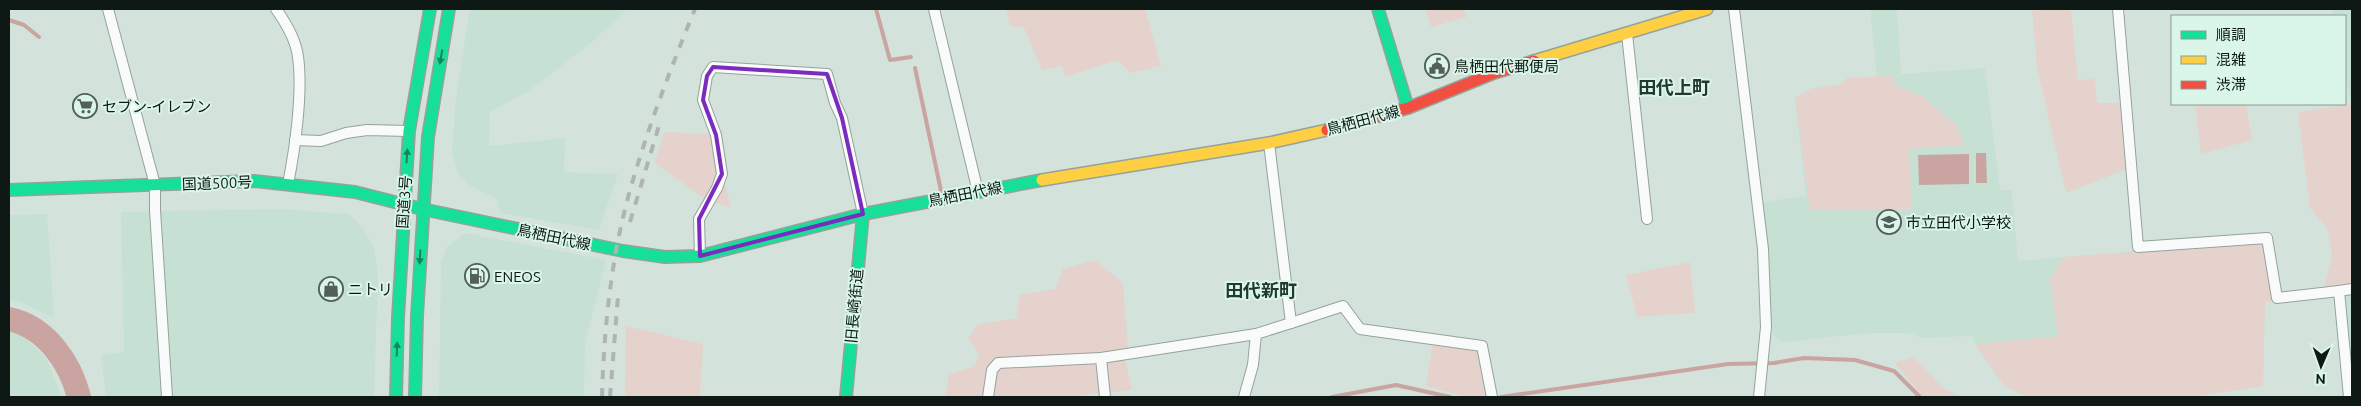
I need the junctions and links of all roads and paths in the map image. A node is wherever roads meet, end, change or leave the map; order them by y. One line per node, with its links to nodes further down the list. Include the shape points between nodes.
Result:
1 (108, 9): 16 (street)
2 (276, 9): 13 (street, via 292,35 298,56)
3 (430, 9): 12 (main road, 国道3号)
4 (449, 9): 20 (main road, 国道3号, one-way to 20, via 428,137)
5 (934, 9): 18 (street)
6 (1378, 9): 11 (main road, 鳥栖田代線)
7 (1707, 9): 10 (main road)
8 (1734, 9): 37 (street, via 1763,249 1766,326)
9 (2118, 9): 25 (street, via 2138,247 2267,238 2277,298)
10 (1627, 34): 11 (main road, via 1494,73); 22 (street)
11 (1408, 108): 14 (main road, 鳥栖田代線, via 1355,124)
12 (409, 131): 13 (street, via 368,130 322,141); 19 (main road, 国道3号, one-way to 12)
13 (295, 140): 15 (street)
14 (1269, 143): 18 (main road, 鳥栖田代線); 26 (street)
15 (288, 184): 16 (main road, 国道500号, via 254,181); 19 (main road, 国道500号, via 355,192)
16 (155, 185): 17 (main road, 国道500号); 29 (street)
17 (9, 190)
18 (978, 192): 21 (main road, 鳥栖田代線)
19 (404, 205): 20 (main road, 国道500号); 30 (main road, 国道3号, one-way to 19)
20 (422, 209): 23 (main road, 鳥栖田代線, via 623,250 665,257); 31 (main road, 国道3号, one-way to 31)
21 (863, 214): 23 (main road, 鳥栖田代線); 23 (street, via 842,118 827,74 713,67 707,76 703,100 716,135 722,174 699,219); 32 (main road, 旧長崎街道)
22 (1647, 219)
23 (700, 256)
24 (2352, 289): 25 (street)
25 (2338, 291): 38 (street)
26 (1290, 323): 27 (street); 36 (street, via 1343,306 1360,329 1482,346)
27 (1256, 334): 28 (street); 35 (street, via 1253,365)
28 (1101, 358): 33 (street, via 998,363 992,370); 34 (street)
29 (167, 397)
30 (395, 397)
31 (416, 397)
32 (846, 397)
33 (988, 397)
34 (1105, 397)
35 (1244, 397)
36 (1492, 397)
37 (1759, 397)
38 (2348, 397)

